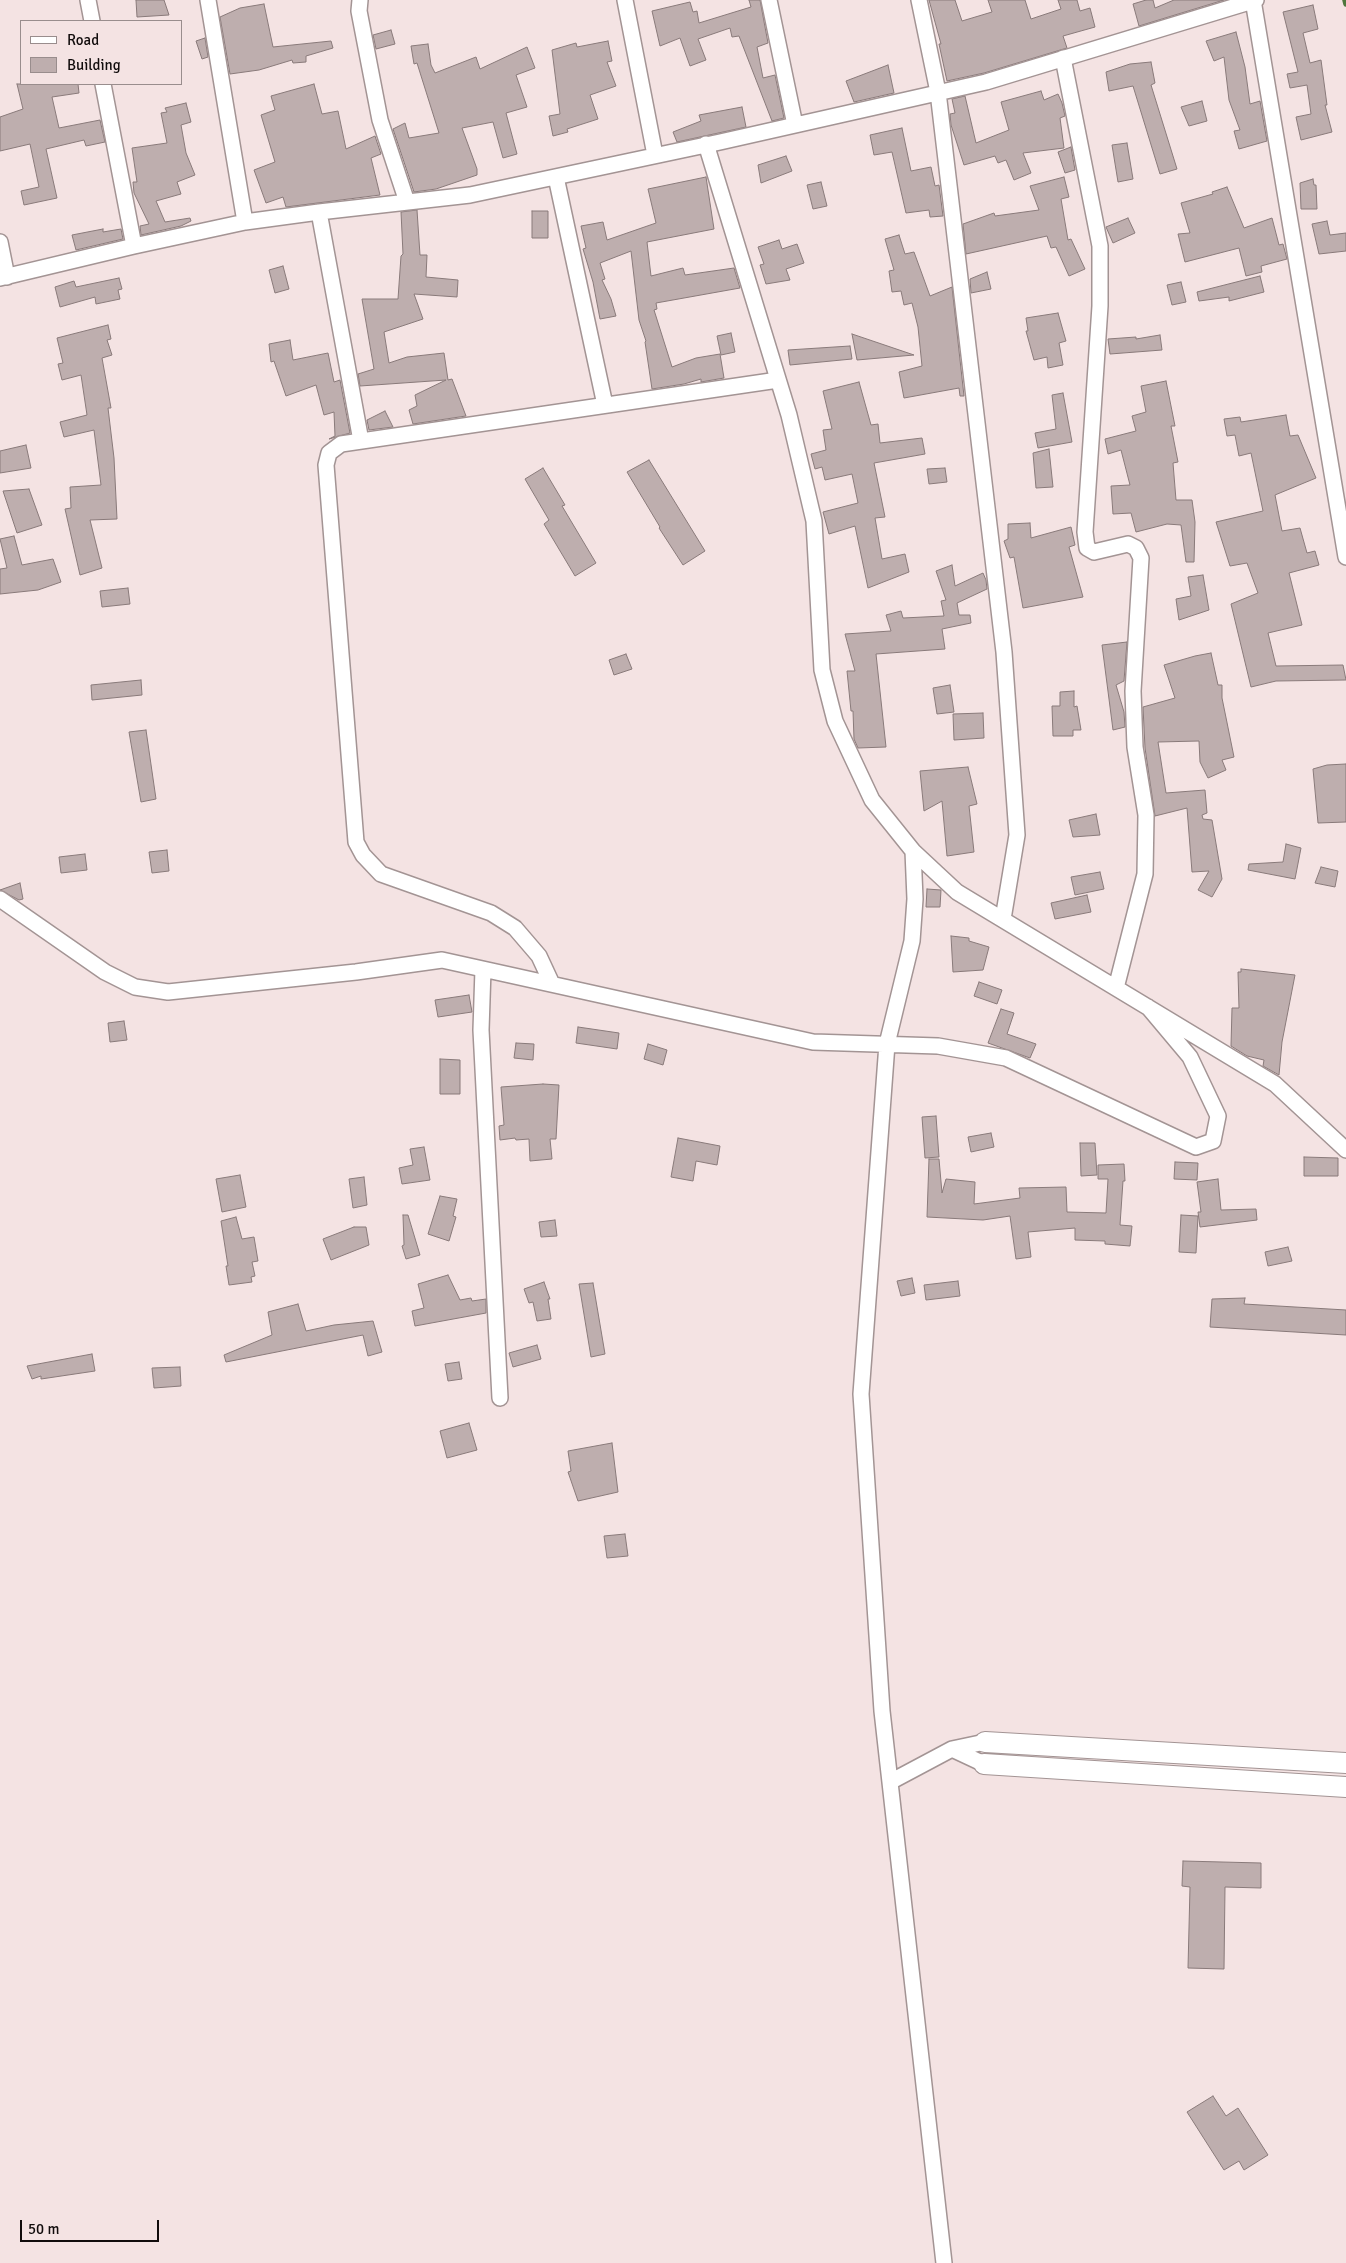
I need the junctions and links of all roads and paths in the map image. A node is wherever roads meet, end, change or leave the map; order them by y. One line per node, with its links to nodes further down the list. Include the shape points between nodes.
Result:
1 (88, 0): 8 (street)
2 (208, 0): 18 (street)
3 (360, 0): 16 (street, via 359,11 380,120)
4 (625, 0): 14 (street)
5 (769, 0): 12 (street)
6 (919, 0): 11 (street)
7 (1254, 0): 9 (street); 25 (street)
8 (92, 20)
9 (1063, 58): 11 (street, via 986,82); 31 (street, via 1100,246 1100,306 1085,532 1087,548 1094,552 1128,544 1136,548 1141,558 1133,691 1135,748 1146,815 1145,874)
10 (103, 85): 20 (street)
11 (938, 92): 12 (street); 28 (street, via 1004,652 1017,835)
12 (795, 125): 13 (street)
13 (706, 144): 14 (street); 22 (street)
14 (656, 155): 15 (street)
15 (556, 177): 16 (street, via 470,195); 23 (street)
16 (407, 202): 17 (street)
17 (319, 212): 18 (street); 24 (street)
18 (245, 222): 20 (street)
19 (0, 242): 21 (street)
20 (134, 246): 21 (street)
21 (3, 277)
22 (778, 380): 23 (street); 26 (street, via 814,521 822,670 835,721 872,800)
23 (605, 405): 24 (street)
24 (361, 441): 30 (street, via 341,444 329,453 326,465 356,842 381,874 491,913 515,928 539,956)
25 (1346, 557)
26 (912, 851): 28 (street, via 957,892); 33 (street, via 915,899 912,941)
27 (0, 899): 29 (street, via 105,972 135,986 168,992 442,960)
28 (1003, 920): 31 (street)
29 (483, 969): 30 (street); 35 (street, via 481,1030)
30 (552, 984): 33 (street, via 813,1042)
31 (1116, 988): 32 (street)
32 (1148, 1007): 33 (street, via 1190,1057 1218,1116 1213,1141 1196,1147 1006,1058 938,1046); 34 (street, via 1274,1084)
33 (887, 1044): 40 (street, via 861,1394 882,1711)
34 (1346, 1150)
35 (500, 1398)
36 (985, 1742): 37 (street); 38 (street)
37 (952, 1749): 39 (street); 40 (street)
38 (1346, 1763)
39 (984, 1764): 41 (street)
40 (890, 1782): 42 (street)
41 (1346, 1787)
42 (944, 2263)

